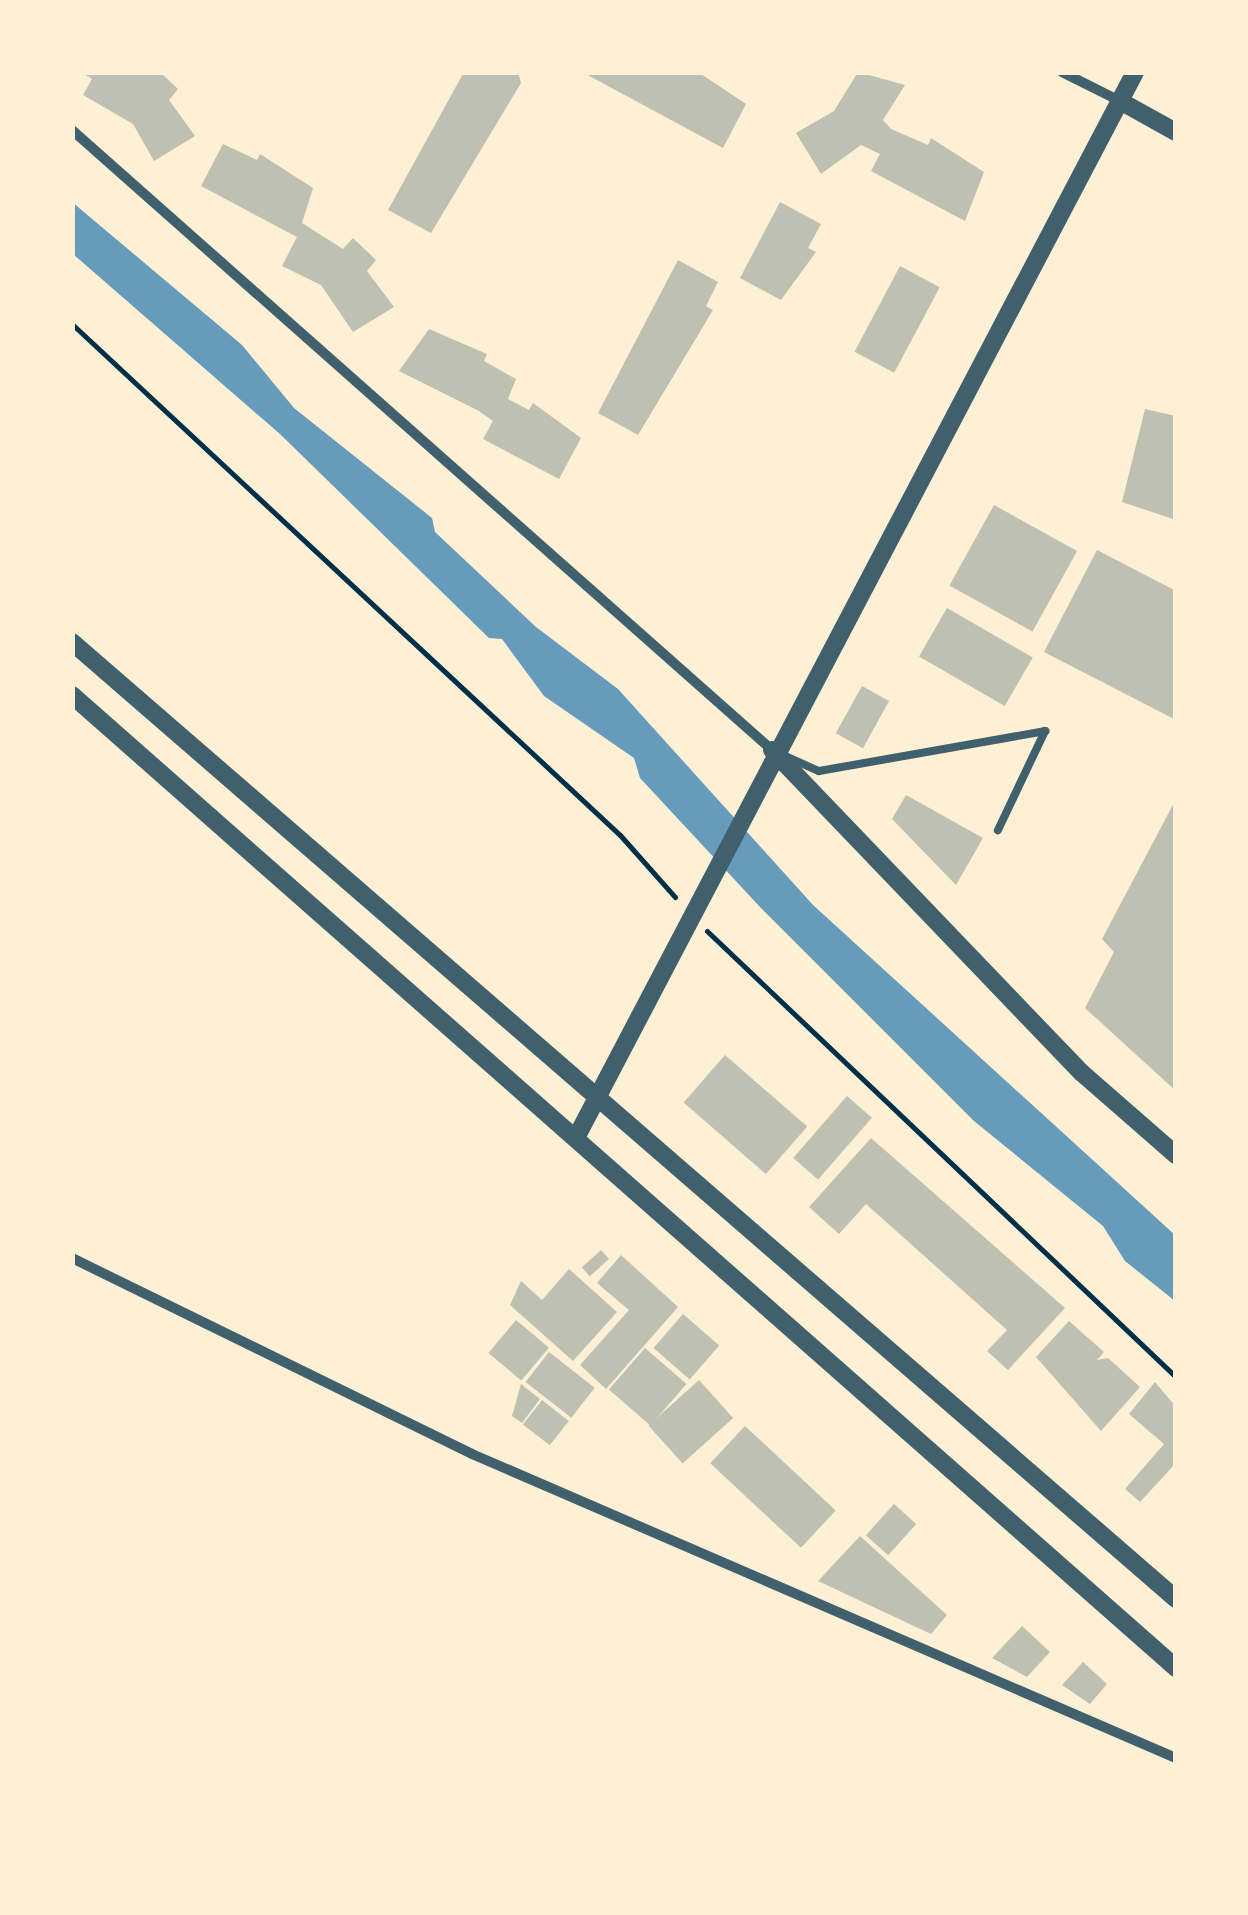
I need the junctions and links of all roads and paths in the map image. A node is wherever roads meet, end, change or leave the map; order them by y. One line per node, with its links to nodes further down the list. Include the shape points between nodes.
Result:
1 (1062, 72): 3 (street)
2 (1135, 72): 3 (street)
3 (1120, 101): 5 (street); 9 (street)
4 (72, 130): 9 (street)
5 (1176, 132)
6 (72, 324): 11 (path, via 620,835)
7 (72, 642): 12 (street)
8 (72, 695): 13 (street)
9 (772, 750): 10 (lane, via 819,771 1045,731); 11 (street); 14 (street, via 1082,1073)
10 (998, 830)
11 (693, 915): 12 (street); 16 (path)
12 (600, 1094): 13 (street); 17 (street)
13 (578, 1134): 18 (street)
14 (1176, 1156)
15 (72, 1258): 19 (street, via 472,1454)
16 (1176, 1377)
17 (1176, 1599)
18 (1176, 1668)
19 (1176, 1758)

